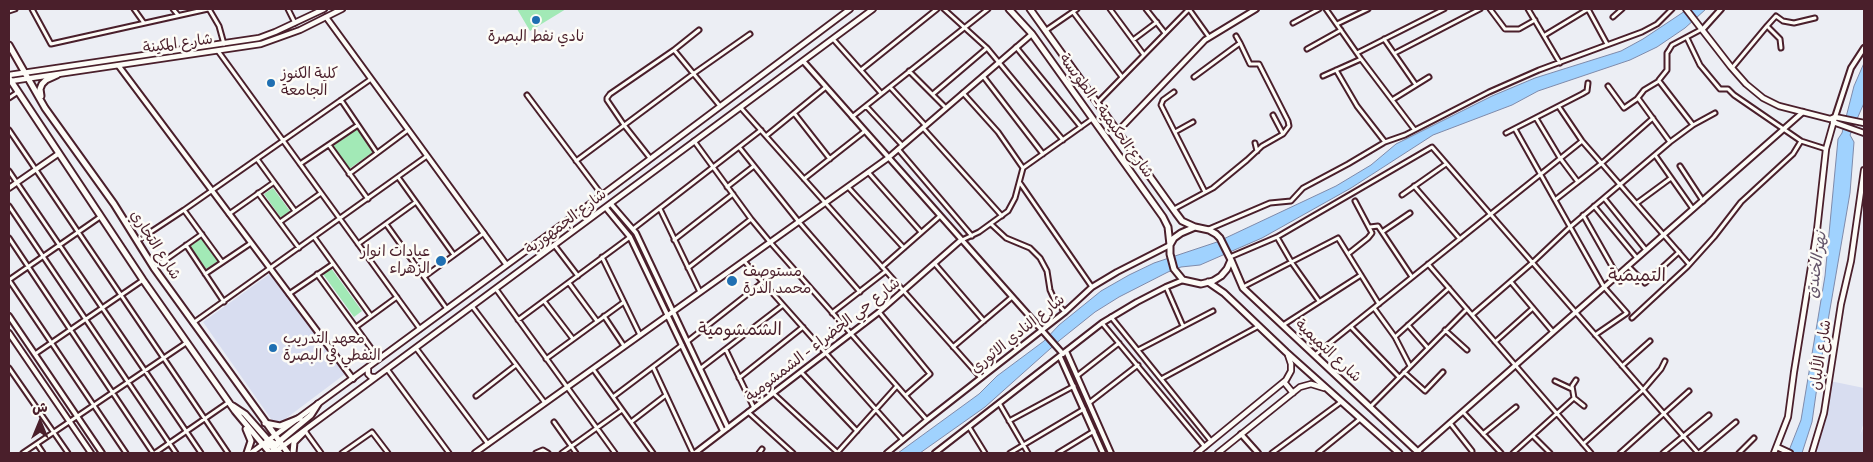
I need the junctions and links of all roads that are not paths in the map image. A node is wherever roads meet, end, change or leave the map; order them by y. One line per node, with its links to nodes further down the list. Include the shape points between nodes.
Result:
1 (15, 9): 32 (street)
2 (32, 9): 40 (street, via 52,44)
3 (134, 9): 40 (street)
4 (173, 9): 34 (street)
5 (209, 9): 34 (street); 61 (street)
6 (288, 9): 41 (street)
7 (324, 9): 41 (main road, شارع المكينة)
8 (342, 9): 35 (main road, شارع المكينة)
9 (850, 9): 115 (main road, شارع الجمهورية)
10 (873, 9): 57 (main road, شارع الجمهورية)
11 (937, 9): 82 (street)
12 (944, 9): 45 (street)
13 (988, 9): 45 (street)
14 (1009, 9): 52 (main road, شارع الحكيمية - الطويسة)
15 (1030, 9): 49 (main road, شارع الحكيمية - الطويسة)
16 (1077, 9): 33 (street)
17 (1110, 9): 59 (street)
18 (1146, 9): 39 (street)
19 (1256, 9): 55 (street)
20 (1319, 9): 42 (street)
21 (1326, 9): 43 (street)
22 (1368, 9): 43 (street)
23 (1444, 9): 58 (street)
24 (1480, 9): 72 (street)
25 (1490, 9): 38 (street, via 1507,30 1519,29)
26 (1528, 9): 38 (street)
27 (1588, 9): 53 (street); 62 (street)
28 (1622, 9): 36 (street)
29 (1672, 9): 62 (street, via 1642,32)
30 (1686, 9): 46 (main road)
31 (1721, 9): 46 (street)
32 (9, 10)
33 (1073, 12): 49 (street); 91 (street)
34 (178, 16): 40 (street)
35 (326, 17): 70 (main road, شارع المكينة, via 262,44); 97 (street)
36 (1613, 17)
37 (1815, 18): 44 (street, via 1794,23 1776,16)
38 (1535, 20): 53 (street)
39 (1157, 22): 50 (street); 59 (street)
40 (144, 23)
41 (295, 23): 61 (main road, شارع المكينة, via 259,38)
42 (1293, 23)
43 (1337, 24): 48 (street)
44 (1767, 26): 66 (street, via 1781,41); 81 (street)
45 (964, 28): 65 (street); 84 (street)
46 (1702, 28): 56 (street); 81 (main road)
47 (700, 30): 69 (street)
48 (1341, 30): 68 (street); 71 (street)
49 (1045, 31): 74 (main road, شارع الحكيمية - الطويسة)
50 (1165, 33): 55 (street, via 1189,9); 73 (street)
51 (750, 34): 87 (street)
52 (1032, 34): 64 (street); 80 (main road, شارع الحكيمية - الطويسة)
53 (1545, 35): 78 (street)
54 (1236, 36): 60 (street)
55 (1209, 37): 144 (street)
56 (1687, 38): 98 (street, via 1672,45 1667,53 1667,70); 142 (street, via 1700,65 1720,89 1728,89)
57 (833, 39): 76 (main road, شارع الجمهورية); 82 (street)
58 (1384, 39): 71 (street); 72 (street)
59 (1133, 40): 73 (street)
60 (1240, 43): 92 (street); 148 (street, via 1250,64 1259,64 1288,121 1289,126)
61 (224, 44): 86 (main road, شارع المكينة)
62 (1607, 44): 78 (street)
63 (9, 45): 86 (main road, شارع التجاري)
64 (1016, 47): 77 (street); 136 (street)
65 (987, 48): 77 (street); 108 (street)
66 (1781, 48)
67 (1864, 48): 129 (street, via 1851,68)
68 (1307, 49)
69 (674, 50): 87 (street); 133 (street, via 607,98)
70 (218, 51): 79 (main road, شارع المكينة); 150 (street)
71 (1357, 53): 75 (street)
72 (1395, 53): 100 (street)
73 (1144, 55): 91 (street)
74 (1065, 59): 80 (main road); 85 (main road, شارع الحكيمية - الطويسة)
75 (1361, 59): 83 (street); 113 (street)
76 (804, 62): 103 (street); 119 (main road, شارع الجمهورية)
77 (1000, 62): 89 (street); 151 (street)
78 (1560, 63): 137 (street, via 1489,92)
79 (118, 66): 88 (main road, شارع المكينة); 200 (street)
80 (1055, 67): 94 (main road, شارع الحكيمية - الطويسة)
81 (1732, 68): 121 (main road, via 1763,98)
82 (862, 70): 106 (street)
83 (1336, 70): 90 (street); 155 (street, via 1353,101)
84 (909, 71): 101 (street); 108 (street)
85 (1073, 71): 94 (main road, via 1066,72); 114 (main road, شارع الحكيمية - الطويسة)
86 (25, 73): 95 (main road, شارع المكينة); 96 (main road, شارع التجاري)
87 (693, 74): 115 (street); 133 (street)
88 (57, 75): 96 (main road, شارع المكينة); 118 (main road, via 40,86)
89 (983, 76): 107 (street); 166 (street)
90 (1323, 76)
91 (1122, 77): 114 (street)
92 (1194, 77)
93 (1429, 77): 100 (street)
94 (1063, 78): 128 (main road, شارع الحكيمية - الطويسة)
95 (9, 79): 96 (main road, شارع المكينة); 104 (main road, شارع التجاري)
96 (28, 79): 118 (main road, شارع التجاري)
97 (371, 79): 112 (street); 140 (street)
98 (1658, 81): 111 (street); 134 (street)
99 (1588, 83): 117 (street, via 1587,91)
100 (1416, 85): 113 (street)
101 (890, 86): 106 (street); 135 (street)
102 (1608, 86): 111 (street, via 1624,108)
103 (826, 87): 122 (street); 125 (street)
104 (18, 92): 110 (street); 165 (main road, شارع التجاري)
105 (1174, 92): 145 (street, via 1160,102)
106 (881, 93): 116 (street)
107 (963, 93): 120 (street); 181 (street, via 998,132)
108 (933, 94): 120 (street)
109 (527, 95): 174 (street)
110 (9, 98)
111 (1638, 98): 127 (street)
112 (341, 100): 132 (street); 150 (street)
113 (1392, 100): 137 (street)
114 (1096, 103): 144 (main road, شارع الحكيمية - الطويسة)
115 (720, 106): 169 (main road, شارع الجمهورية)
116 (866, 106): 125 (street); 159 (street)
117 (1559, 107): 126 (street); 152 (street)
118 (46, 108): 256 (main road, شارع التجاري)
119 (741, 108): 141 (street); 154 (main road, شارع الجمهورية)
120 (946, 108): 135 (street)
121 (1803, 112): 129 (main road); 142 (street)
122 (794, 113): 149 (street); 173 (street)
123 (1715, 113): 134 (street)
124 (1273, 115): 148 (street)
125 (852, 117): 143 (street)
126 (1536, 118): 138 (street); 171 (street)
127 (1653, 118): 156 (street); 175 (street)
128 (1092, 119): 136 (street); 262 (main road, شارع الحكيمية - الطويسة, via 1163,217)
129 (1833, 119): 131 (main road); 147 (main road, via 1840,125); 161 (main road)
130 (1193, 122): 145 (street)
131 (1864, 123)
132 (358, 125): 158 (street); 164 (street)
133 (624, 125): 169 (street); 174 (street)
134 (1694, 125): 156 (street)
135 (924, 127): 159 (street); 229 (street)
136 (1081, 127): 151 (street)
137 (1414, 129): 155 (street)
138 (1515, 129): 146 (street); 187 (street)
139 (9, 130): 182 (street)
140 (408, 130): 164 (street); 168 (street)
141 (761, 130): 149 (street); 160 (street)
142 (1783, 130): 153 (street); 211 (street)
143 (865, 132): 170 (street); 173 (street)
144 (1117, 132): 220 (main road, شارع الحكيمية - الطويسة)
145 (1175, 132): 201 (street)
146 (1506, 132)
147 (1864, 133)
148 (1282, 134): 163 (street)
149 (766, 136): 190 (street)
150 (283, 140): 172 (street); 176 (street)
151 (1063, 140): 166 (street)
152 (1582, 141): 171 (street); 175 (street)
153 (1801, 141): 161 (street); 282 (street, via 1793,154 1741,202)
154 (694, 142): 178 (street); 215 (main road, شارع الجمهورية)
155 (1385, 142): 241 (street, via 1303,188 1291,201 1270,203)
156 (1670, 142): 167 (street)
157 (1255, 143): 163 (street)
158 (329, 145): 176 (street); 186 (street)
159 (902, 145): 162 (street)
160 (739, 147): 178 (street); 179 (street)
161 (1826, 149): 488 (main road, via 1788,417)
162 (898, 150): 170 (street); 248 (street)
163 (1257, 151): 201 (street)
164 (377, 153): 186 (street)
165 (58, 154): 182 (street); 230 (main road, شارع التجاري)
166 (1043, 154): 181 (street)
167 (1655, 155): 189 (street); 195 (street)
168 (428, 156): 188 (street); 246 (street)
169 (650, 158): 205 (main road, شارع الجمهورية)
170 (888, 158): 185 (street); 228 (street)
171 (1560, 158): 187 (street); 191 (street)
172 (257, 159): 193 (street); 200 (street)
173 (830, 159): 190 (street)
174 (576, 161): 205 (street)
175 (1602, 163): 191 (street); 195 (street)
176 (300, 164): 203 (street)
177 (1446, 164): 197 (street); 226 (street); 251 (street, via 1432,147)
178 (712, 166): 198 (street); 219 (street)
179 (754, 166): 198 (street); 234 (street)
180 (1680, 166): 211 (street)
181 (1023, 168): 194 (street)
182 (36, 170): 192 (street); 242 (street)
183 (1864, 170): 544 (main road, شارع الألبان, via 1824,413)
184 (9, 172): 192 (street)
185 (868, 172): 196 (street); 243 (street)
186 (349, 174): 208 (street)
187 (1540, 174): 209 (street); 226 (street)
188 (398, 177): 208 (street); 212 (street)
189 (1671, 178): 214 (street); 221 (street)
190 (804, 179): 213 (street)
191 (1578, 182): 209 (street)
192 (16, 183): 199 (street); 260 (street)
193 (273, 183): 202 (street); 223 (street)
194 (1019, 183): 229 (street, via 1012,205); 304 (street)
195 (1621, 185): 207 (street); 214 (street)
196 (848, 186): 213 (street); 265 (street)
197 (1414, 186): 206 (street); 253 (street)
198 (727, 187): 204 (street)
199 (9, 188)
200 (212, 191): 222 (street); 225 (street)
201 (1205, 192): 220 (street)
202 (258, 193): 225 (street); 233 (street)
203 (321, 193): 223 (street); 231 (street)
204 (733, 194): 232 (street); 254 (street)
205 (602, 195): 279 (main road, شارع الجمهورية)
206 (1402, 195)
207 (1604, 198): 217 (street); 266 (street)
208 (368, 199): 231 (street)
209 (1555, 200): 237 (street)
210 (1355, 201): 239 (street)
211 (1702, 201): 221 (street)
212 (416, 202): 235 (street); 269 (street)
213 (825, 203): 234 (street); 285 (street)
214 (1637, 203): 247 (street)
215 (611, 204): 218 (main road, شارع الجمهورية); 240 (street)
216 (9, 206): 270 (street)
217 (1594, 206): 227 (street); 273 (street)
218 (606, 208): 250 (street); 263 (main road, شارع الجمهورية)
219 (660, 209): 240 (street); 254 (street)
220 (1173, 209): 238 (main road, شارع الحكيمية - الطويسة, via 1182,221)
221 (1693, 209): 247 (street)
222 (184, 210): 245 (street); 256 (street)
223 (295, 212): 233 (street)
224 (1410, 213): 244 (street)
225 (229, 214): 258 (street)
226 (1490, 214): 253 (street); 277 (street)
227 (1583, 215): 237 (street); 293 (street)
228 (940, 216): 243 (street); 255 (street)
229 (1002, 216): 236 (street)
230 (100, 217): 242 (street); 298 (main road, شارع التجاري)
231 (340, 219): 249 (street); 259 (street)
232 (751, 219): 257 (street); 288 (street)
233 (280, 222): 264 (street)
234 (798, 222): 257 (street); 311 (street)
235 (386, 224): 259 (street); 295 (street)
236 (991, 224): 248 (street); 332 (street, via 1006,238 1030,248 1040,258 1055,301)
237 (1570, 226): 277 (street); 308 (street)
238 (1196, 227): 241 (main road); 262 (main road, via 1181,232)
239 (1370, 227): 244 (street, via 1378,226); 268 (street, via 1371,236)
240 (633, 229): 329 (street)
241 (1208, 230): 272 (main road, via 1220,238)
242 (78, 232): 260 (street); 314 (street)
243 (921, 232): 265 (street)
244 (1382, 232): 296 (street)
245 (202, 234): 261 (street); 275 (street)
246 (484, 234): 269 (street); 279 (street)
247 (1664, 234): 266 (street); 267 (street)
248 (972, 236): 255 (street)
249 (314, 237): 264 (street); 278 (street)
250 (630, 237): 271 (street); 335 (street)
251 (1276, 237): 272 (street); 276 (street)
252 (9, 238): 283 (street)
253 (1460, 239): 281 (street)
254 (674, 240): 288 (street)
255 (962, 240): 280 (street, شارع حي الخضراء - الشمشومية); 316 (street)
256 (137, 241): 286 (main road, شارع التجاري)
257 (770, 242): 274 (street); 334 (street)
258 (251, 243): 275 (street); 287 (street)
259 (358, 244): 315 (street)
260 (59, 245): 270 (street); 324 (street)
261 (186, 245): 286 (street); 290 (street)
262 (1170, 245): 299 (main road, via 1177,274); 304 (street, شارع النادي الاثوري)
263 (555, 246): 294 (street); 309 (main road, شارع الجمهورية)
264 (299, 248): 287 (street)
265 (904, 248): 285 (street)
266 (1646, 250): 273 (street)
267 (1678, 252): 282 (street); 284 (street, via 1645,283)
268 (1348, 254): 276 (street, via 1338,238); 292 (street)
269 (454, 255): 295 (street)
270 (43, 256): 283 (street); 342 (street)
271 (602, 257): 294 (street); 320 (street)
272 (1230, 257): 301 (main road, via 1221,276); 306 (main road, شارع التميمية)
273 (1637, 258): 284 (street)
274 (744, 261): 300 (street); 310 (street)
275 (222, 262): 290 (street)
276 (1292, 263): 306 (street); 318 (street)
277 (1532, 263): 302 (street); 333 (street)
278 (333, 264): 291 (street); 338 (street)
279 (506, 264): 327 (main road, شارع الجمهورية)
280 (935, 264): 312 (street, شارع حي الخضراء - الشمشومية); 345 (street)
281 (1428, 264): 296 (street); 307 (street)
282 (1689, 264): 341 (street)
283 (28, 266): 297 (street); 356 (street)
284 (1628, 266): 293 (street)
285 (882, 267): 289 (street)
286 (154, 268): 347 (main road, شارع التجاري)
287 (270, 268): 313 (street); 319 (street)
288 (688, 268): 310 (street)
289 (886, 271): 311 (street); 312 (street)
290 (205, 274): 319 (street)
291 (317, 274): 313 (street); 352 (street)
292 (1361, 275): 318 (street); 321 (street)
293 (1617, 275): 308 (street)
294 (578, 276): 303 (street)
295 (424, 277): 327 (street)
296 (1412, 277): 321 (street)
297 (9, 280): 370 (street)
298 (142, 280): 314 (street); 368 (main road, شارع التجاري)
299 (1183, 280): 301 (main road); 305 (street)
300 (762, 282): 322 (street); 366 (street)
301 (1208, 282): 350 (main road, شارع التميمية)
302 (1511, 282): 326 (street); 336 (street)
303 (569, 283): 317 (street); 344 (street)
304 (1092, 287): 332 (street, شارع النادي الاثوري)
305 (1166, 287): 340 (street); 349 (street)
306 (1243, 288): 348 (main road, شارع التميمية)
307 (1449, 288): 328 (street); 351 (street)
308 (1604, 288): 333 (street); 363 (street, via 1627,313)
309 (496, 289): 323 (main road, شارع الجمهورية); 343 (street)
310 (700, 292): 329 (street)
311 (860, 292): 334 (street)
312 (904, 292): 331 (street, شارع حي الخضراء - الشمشومية); 374 (street)
313 (289, 294): 408 (street)
314 (121, 295): 324 (street); 385 (street)
315 (397, 297): 338 (street); 355 (street)
316 (1012, 297): 345 (street); 357 (street)
317 (544, 301): 343 (street); 365 (street)
318 (1319, 301): 348 (street)
319 (224, 302): 347 (street)
320 (624, 302): 339 (street); 362 (street)
321 (1379, 304): 325 (street)
322 (783, 305): 353 (street); 377 (street)
323 (472, 306): 375 (main road, شارع الجمهورية); 389 (street)
324 (102, 308): 342 (street); 400 (street)
325 (1374, 308): 354 (street); 364 (street)
326 (1533, 308): 359 (street); 369 (street)
327 (448, 309): 355 (main road, شارع الجمهورية)
328 (1467, 309): 336 (street); 358 (street)
329 (673, 311): 335 (street); 366 (street)
330 (1213, 311): 349 (street)
331 (878, 312): 361 (street, شارع حي الخضراء - الشمشومية); 427 (street, via 930,374)
332 (1066, 312): 357 (street, شارع النادي الاثوري)
333 (1576, 312): 359 (street); 363 (street)
334 (832, 313): 361 (street)
335 (668, 315): 362 (street); 372 (street)
336 (1472, 315): 369 (street)
337 (9, 316): 381 (street)
338 (371, 316): 352 (street)
339 (604, 316): 344 (street); 373 (street)
340 (1111, 317): 346 (street); 378 (street)
341 (1632, 318)
342 (86, 319): 356 (street); 413 (street)
343 (518, 320): 387 (street)
344 (597, 321): 365 (street)
345 (984, 321): 374 (street)
346 (1102, 323): 371 (street); 383 (street)
347 (192, 324): 460 (main road, شارع التجاري)
348 (1282, 325): 384 (main road, شارع التميمية)
349 (1183, 326): 378 (street)
350 (1259, 326): 380 (main road, شارع التميمية); 410 (street)
351 (1408, 326): 364 (street); 376 (street)
352 (356, 327): 386 (street)
353 (803, 327): 382 (street); 407 (street)
354 (1350, 327): 384 (street); 406 (street)
355 (420, 329): 386 (main road, شارع الجمهورية)
356 (70, 330): 370 (street); 421 (street)
357 (1042, 330): 383 (street); 409 (street, شارع النادي الاثوري)
358 (1445, 330): 376 (street); 379 (street)
359 (1553, 332): 391 (street)
360 (9, 333): 456 (street)
361 (850, 334): 382 (street, شارع حي الخضراء - الشمشومية); 415 (street)
362 (640, 335): 373 (street)
363 (1595, 335): 393 (street)
364 (1395, 337): 392 (street)
365 (573, 339): 387 (street)
366 (688, 341): 397 (street)
367 (1650, 341): 393 (street)
368 (186, 342): 385 (street); 434 (main road, شارع التجاري)
369 (1495, 342): 391 (street)
370 (51, 343): 381 (street); 436 (street)
371 (1119, 343): 390 (street); 404 (street)
372 (682, 345): 394 (street); 470 (street)
373 (624, 346): 399 (street)
374 (953, 347): 409 (street)
375 (416, 348): 398 (main road, شارع الجمهورية); 481 (street)
376 (1428, 348): 392 (street)
377 (726, 350): 397 (street); 407 (street)
378 (1138, 350): 410 (street)
379 (1467, 350)
380 (1286, 352): 414 (main road, via 1291,372); 424 (main road, شارع التميمية)
381 (35, 354): 450 (street)
382 (826, 354): 401 (street, شارع حي الخضراء - الشمشومية); 443 (street)
383 (1063, 354): 404 (street); 416 (street); 430 (street)
384 (1315, 356): 438 (main road, شارع التميمية)
385 (164, 358): 400 (street); 453 (street)
386 (379, 359): 396 (main road, شارع الجمهورية)
387 (546, 359): 417 (street)
388 (1664, 362): 419 (street)
389 (516, 365): 426 (street); 432 (street)
390 (1138, 365): 433 (street); 486 (street)
391 (1515, 365): 445 (street); 446 (street)
392 (1410, 366): 402 (street)
393 (1622, 366): 419 (street)
394 (653, 367): 425 (street); 428 (street)
395 (9, 368): 468 (street)
396 (368, 368): 405 (main road, via 368,374); 408 (main road, شارع الجمهورية)
397 (701, 368): 464 (street)
398 (387, 369): 405 (main road, شارع الجمهورية); 506 (street)
399 (593, 369): 417 (street); 428 (street)
400 (145, 371): 413 (street); 469 (street)
401 (801, 372): 422 (street, شارع حي الخضراء - الشمشومية); 466 (street)
402 (1404, 372): 403 (street, via 1425,391); 406 (street)
403 (1443, 372)
404 (1077, 376): 433 (street)
405 (376, 377): 465 (main road, شارع الجمهورية)
406 (1399, 377): 438 (street)
407 (739, 378): 440 (street)
408 (353, 379): 435 (main road, شارع الجمهورية)
409 (982, 379): 454 (street, شارع النادي الاثوري)
410 (1161, 379): 478 (street)
411 (1576, 380): 418 (street)
412 (1556, 381): 418 (street)
413 (128, 382): 421 (street); 480 (street)
414 (1284, 382): 423 (main road); 478 (main road)
415 (898, 386): 427 (street); 443 (street)
416 (1074, 386): 441 (street); 455 (street)
417 (567, 388): 432 (street); 463 (street)
418 (1572, 389): 429 (street)
419 (1643, 390): 447 (street); 482 (street)
420 (1689, 392): 447 (street)
421 (112, 393): 436 (street); 496 (street)
422 (773, 393): 440 (street, شارع حي الخضراء - الشمشومية); 517 (street)
423 (1293, 393): 424 (main road, via 1311,384 1320,385); 471 (main road)
424 (1331, 393): 431 (main road, شارع التميمية)
425 (666, 395): 458 (street); 514 (street)
426 (476, 396)
427 (906, 396): 454 (street)
428 (613, 397): 442 (street)
429 (1574, 398): 437 (street); 446 (street)
430 (998, 402): 455 (street); 462 (street)
431 (1341, 402): 452 (main road, شارع التميمية); 529 (street)
432 (545, 403): 481 (street)
433 (1089, 403): 525 (street)
434 (230, 404): 448 (main road, شارع التجاري); 453 (street); 487 (main road, via 243,412)
435 (318, 404): 451 (main road, شارع الجمهورية); 487 (main road, via 311,415)
436 (94, 405): 450 (street); 495 (street)
437 (1584, 406)
438 (1370, 407): 532 (main road, شارع التميمية)
439 (1516, 407): 472 (street)
440 (754, 408): 444 (street, شارع حي الخضراء - الشمشومية)
441 (1084, 409): 467 (street); 484 (street)
442 (622, 410): 458 (street); 463 (street)
443 (876, 410): 466 (street); 477 (street)
444 (748, 412): 464 (street, شارع حي الخضراء - الشمشومية); 516 (street)
445 (1463, 412): 461 (street); 472 (street)
446 (1557, 414): 474 (street); 482 (street)
447 (1663, 414): 475 (street); 538 (street)
448 (238, 415): 483 (main road, شارع التجاري); 500 (main road, via 251,439)
449 (1709, 415): 475 (street)
450 (77, 416): 456 (street); 494 (street)
451 (300, 418): 460 (main road, via 280,426); 473 (main road, شارع الجمهورية)
452 (1360, 418): 530 (street); 531 (main road, شارع التميمية)
453 (205, 419): 469 (street); 499 (street)
454 (927, 420): 477 (street, شارع النادي الاثوري)
455 (1009, 421): 484 (street)
456 (69, 422): 468 (street); 493 (street)
457 (554, 422): 485 (street)
458 (631, 422): 513 (street)
459 (1736, 422): 540 (street)
460 (264, 423): 473 (main road, شارع التجاري)
461 (1450, 423): 532 (street); 533 (street)
462 (969, 426): 519 (street); 520 (street)
463 (596, 428): 485 (street); 512 (street)
464 (728, 428): 470 (street, شارع حي الخضراء - الشمشومية)
465 (305, 431): 487 (main road, شارع الجمهورية); 502 (main road, via 294,442); 503 (street)
466 (857, 431): 517 (street)
467 (1094, 431): 523 (street); 524 (street)
468 (53, 432): 479 (street); 492 (street)
469 (186, 432): 480 (street); 498 (street)
470 (723, 432): 514 (street, شارع حي الخضراء - الشمشومية)
471 (1241, 434): 527 (main road); 528 (street)
472 (1483, 434): 534 (street)
473 (274, 436): 487 (main road, شارع التجاري)
474 (1533, 436): 535 (street); 536 (street)
475 (1683, 436): 539 (street); 540 (street)
476 (1754, 438): 541 (street)
477 (903, 440): 518 (street, شارع النادي الاثوري)
478 (1212, 441): 486 (main road)
479 (37, 444): 490 (street); 491 (street)
480 (170, 444): 496 (street); 497 (street)
481 (488, 444): 507 (street)
482 (1583, 444): 537 (street)
483 (262, 445): 487 (main road); 500 (main road)
484 (1023, 445): 521 (street); 522 (street)
485 (571, 446): 510 (street); 511 (street)
486 (1205, 447): 526 (main road)
487 (273, 448): 501 (main road, شارع التجاري)
488 (1779, 448): 542 (main road); 543 (main road)
489 (762, 449): 515 (street)
490 (23, 453)
491 (43, 453)
492 (68, 453)
493 (91, 453)
494 (102, 453)
495 (126, 453)
496 (154, 453)
497 (176, 453)
498 (201, 453)
499 (228, 453)
500 (249, 453)
501 (288, 453)
502 (293, 453)
503 (321, 453)
504 (342, 453): 505 (street, via 372,432)
505 (388, 453)
506 (449, 453)
507 (475, 453)
508 (536, 453): 509 (street, via 543,450)
509 (548, 453)
510 (562, 453)
511 (576, 453)
512 (615, 453)
513 (653, 453)
514 (694, 453)
515 (759, 453)
516 (793, 453)
517 (837, 453)
518 (888, 453)
519 (935, 453)
520 (985, 453)
521 (1010, 453)
522 (1028, 453)
523 (1058, 453)
524 (1103, 453)
525 (1111, 453)
526 (1197, 453)
527 (1218, 453)
528 (1258, 453)
529 (1272, 453)
530 (1318, 453)
531 (1399, 453)
532 (1418, 453)
533 (1472, 453)
534 (1501, 453)
535 (1513, 453)
536 (1550, 453)
537 (1591, 453)
538 (1620, 453)
539 (1664, 453)
540 (1698, 453)
541 (1738, 453)
542 (1774, 453)
543 (1790, 453)
544 (1812, 453)

